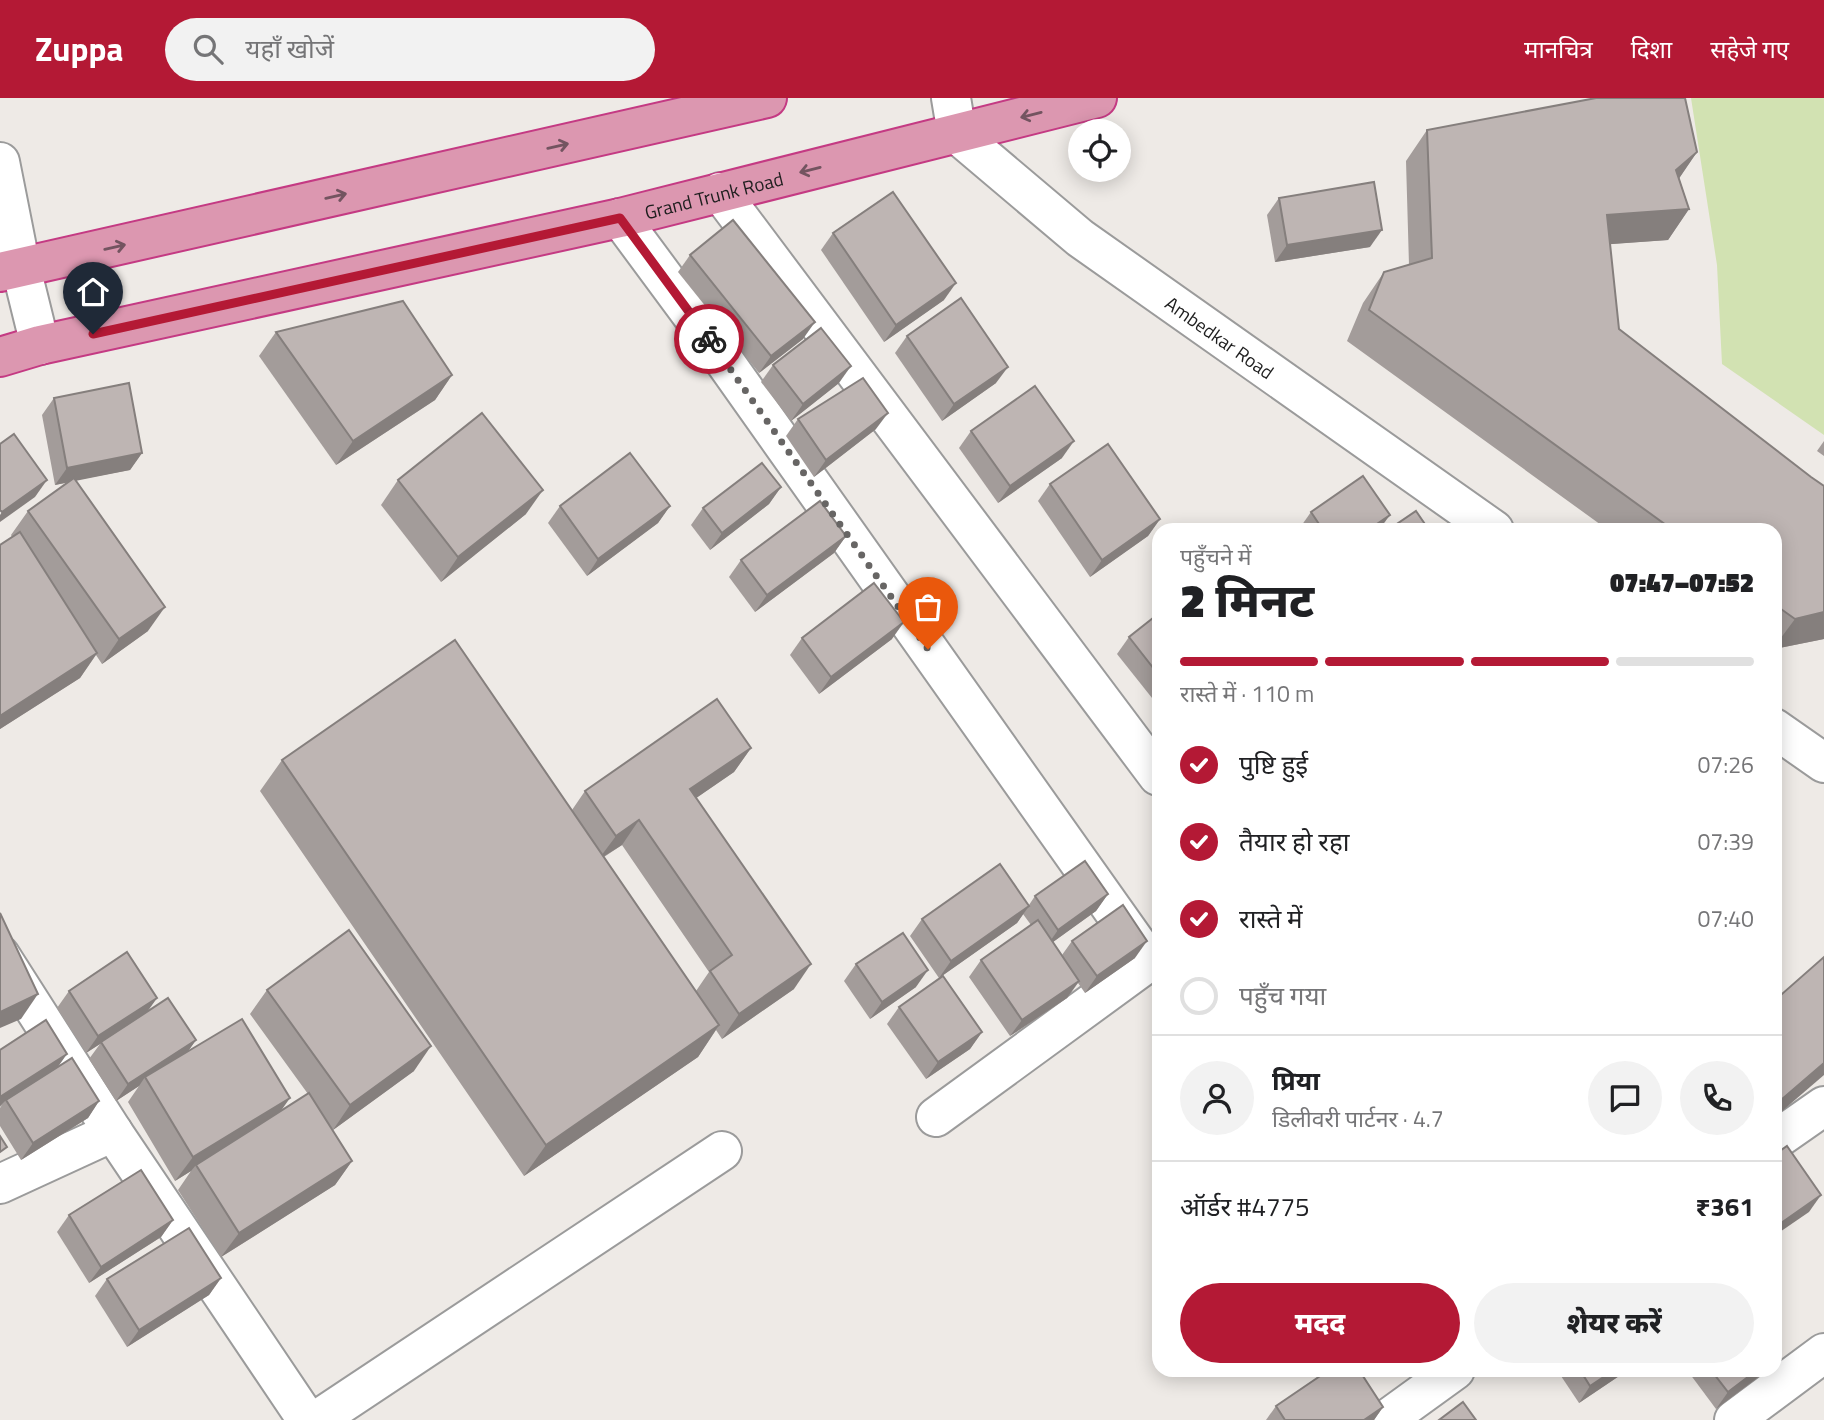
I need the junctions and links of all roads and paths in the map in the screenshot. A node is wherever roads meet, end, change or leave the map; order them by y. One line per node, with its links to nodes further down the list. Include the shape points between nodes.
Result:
1 (767, 98): 7 (highway, one-way to 1)
2 (1097, 98): 3 (highway, Grand Trunk Road, one-way to 3)
3 (954, 116): 5 (highway, Grand Trunk Road, one-way to 5); 10 (street, Ambedkar Road, via 1080,238)
4 (0, 162): 7 (street)
5 (720, 192): 6 (highway, Grand Trunk Road); 13 (street)
6 (620, 218): 8 (highway, Grand Trunk Road); 15 (street)
7 (10, 270): 8 (street)
8 (40, 345): 9 (highway, Grand Trunk Road)
9 (0, 357)
10 (1484, 523)
11 (1782, 734): 12 (street)
12 (1824, 763)
13 (1152, 768)
14 (0, 955): 19 (street)
15 (1152, 955)
16 (1152, 959): 18 (street)
17 (1824, 1106): 20 (street)
18 (936, 1117)
19 (113, 1132): 22 (street); 25 (street)
20 (1782, 1135)
21 (722, 1151): 26 (street)
22 (0, 1184)
23 (1824, 1353): 28 (street)
24 (1445, 1377): 27 (street)
25 (307, 1420)
26 (317, 1420)
27 (1386, 1420)
28 (1734, 1420)

